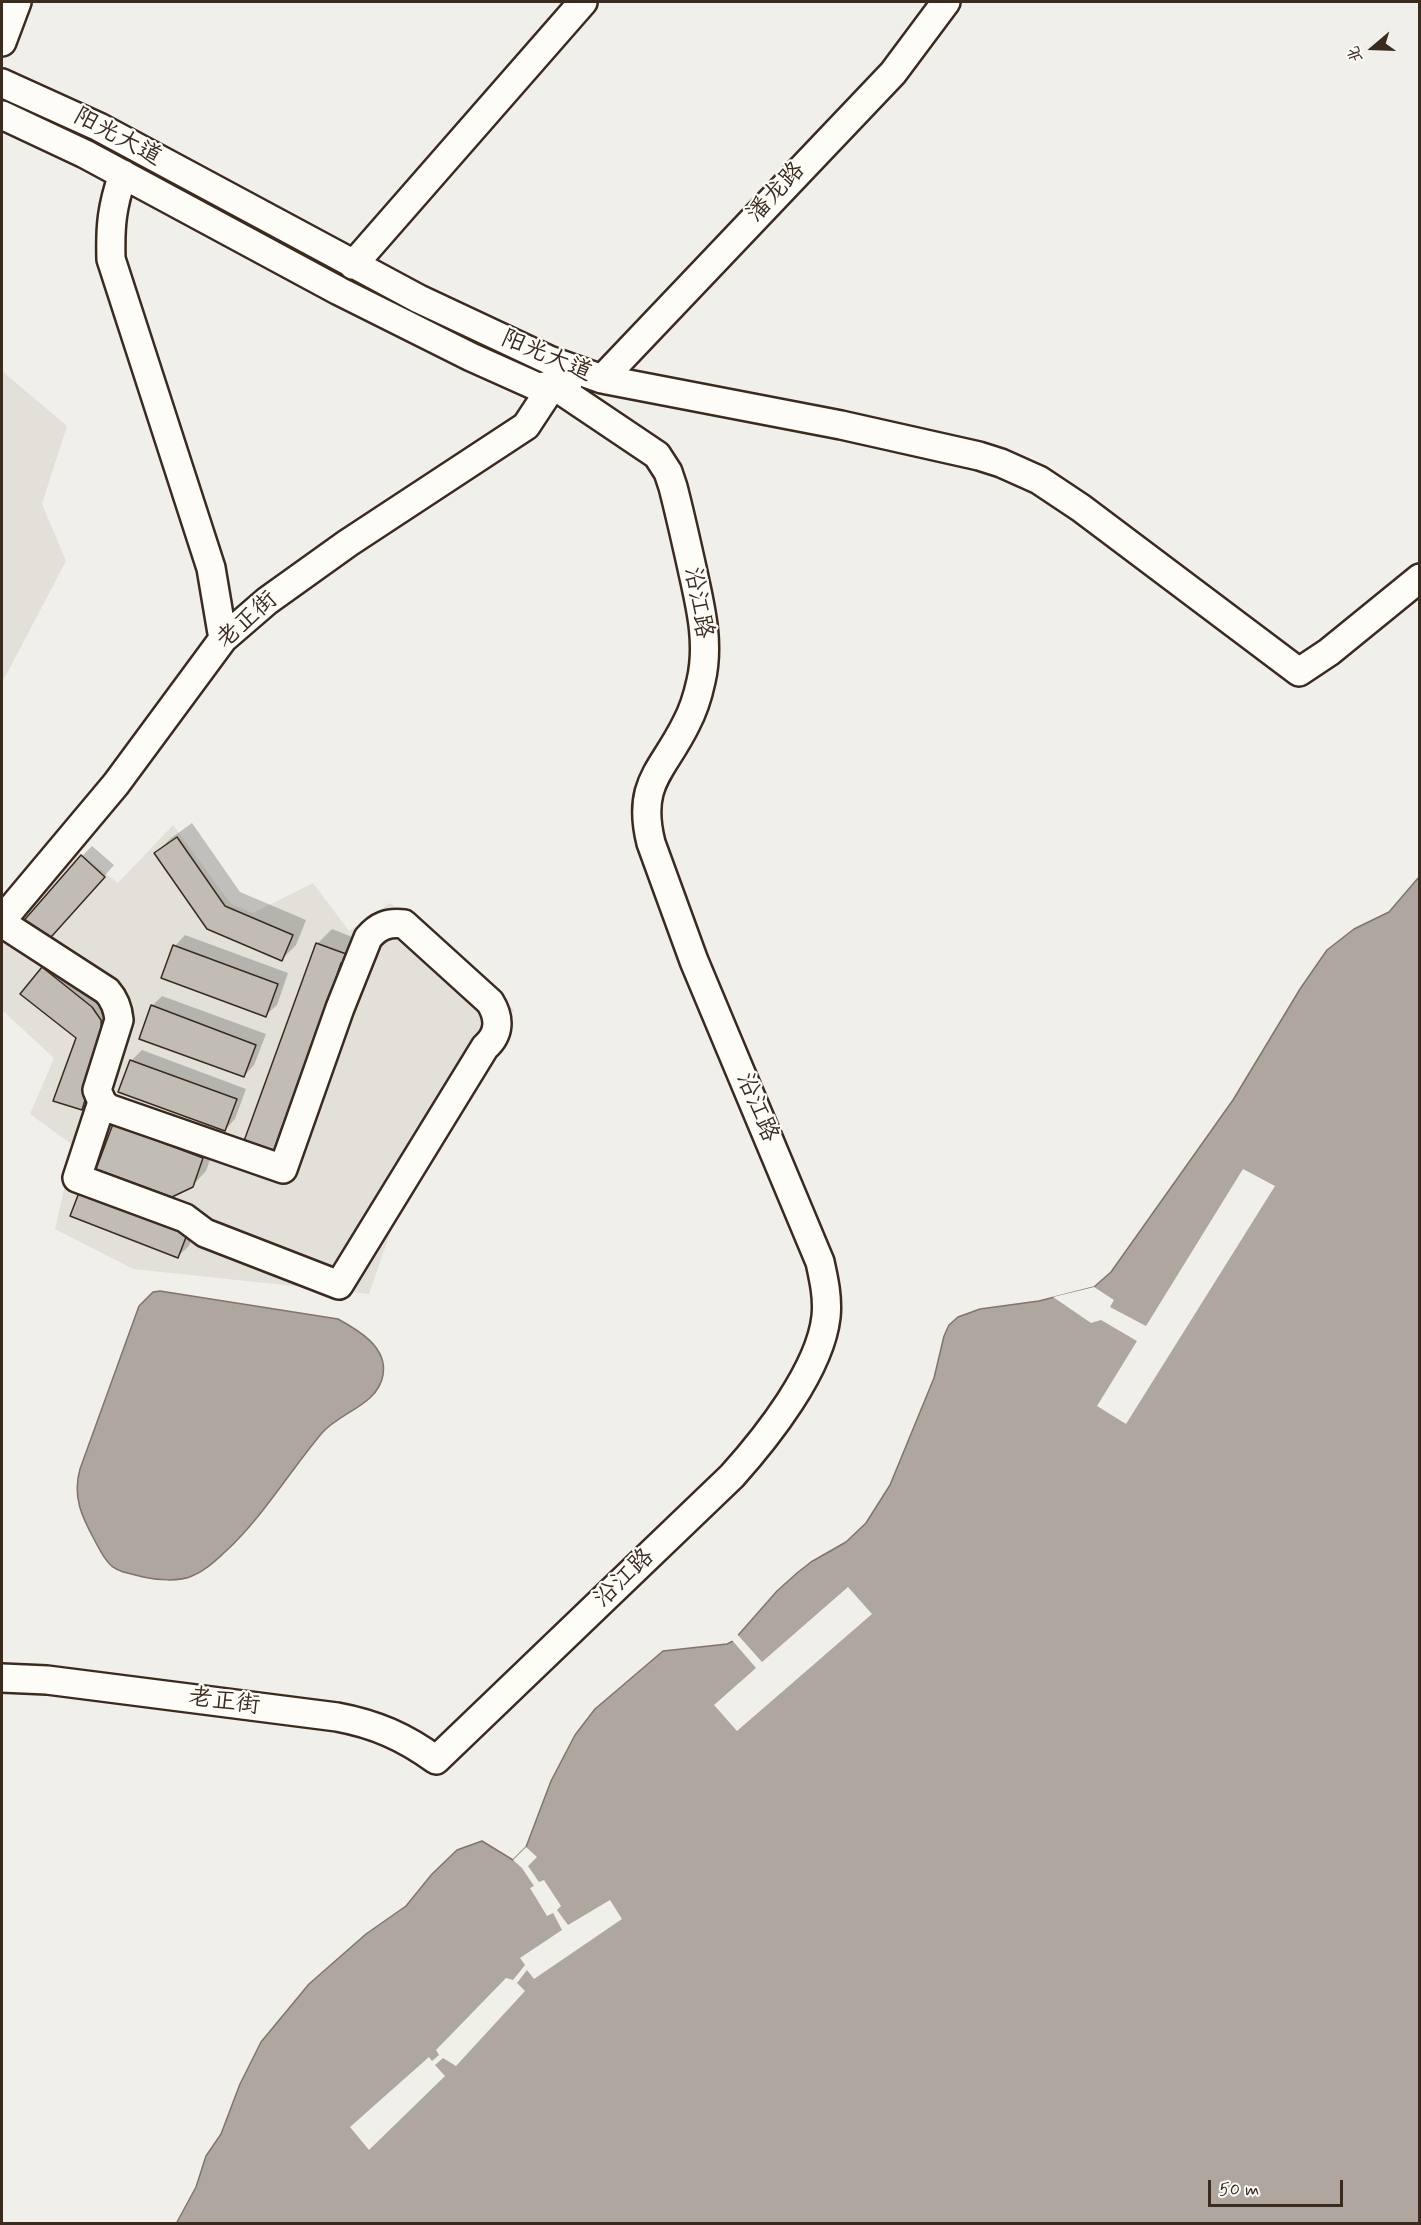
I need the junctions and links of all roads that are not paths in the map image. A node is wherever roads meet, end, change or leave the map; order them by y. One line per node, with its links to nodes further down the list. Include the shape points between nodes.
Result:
1 (17, 2): 4 (street)
2 (583, 2): 8 (street)
3 (946, 2): 9 (street, 潘龙路, via 893,73)
4 (2, 42)
5 (2, 83): 8 (street, 阳光大道, via 99,127)
6 (2, 115): 7 (street, 阳光大道)
7 (123, 174): 10 (street, 阳光大道, via 406,325 538,387); 12 (street, via 110,225 111,259 211,568)
8 (353, 265): 9 (street, 阳光大道, via 549,360)
9 (602, 379): 10 (street, 阳光大道); 11 (street, via 841,425 1001,463 1038,480 1081,508 1299,672)
10 (553, 385): 12 (street, 老正街, via 526,426 348,543 267,601); 16 (street, 沿江路, via 657,455 674,487 704,623 704,662 686,725 651,783 647,827 694,961 820,1262 826,1288 826,1319 817,1350 802,1379 745,1461)
11 (1419, 578)
12 (223, 639): 13 (street, 老正街, via 116,784)
13 (2, 922): 14 (street, via 112,997 119,1020 97,1090)
14 (102, 1102): 14 (street, via 108,1108 283,1170 368,938 388,923 404,924 490,1002 497,1018 491,1042 339,1284 205,1233 185,1218 77,1178)
15 (2, 1678): 16 (street, 老正街, via 47,1680 337,1717 400,1736)
16 (436, 1760)

